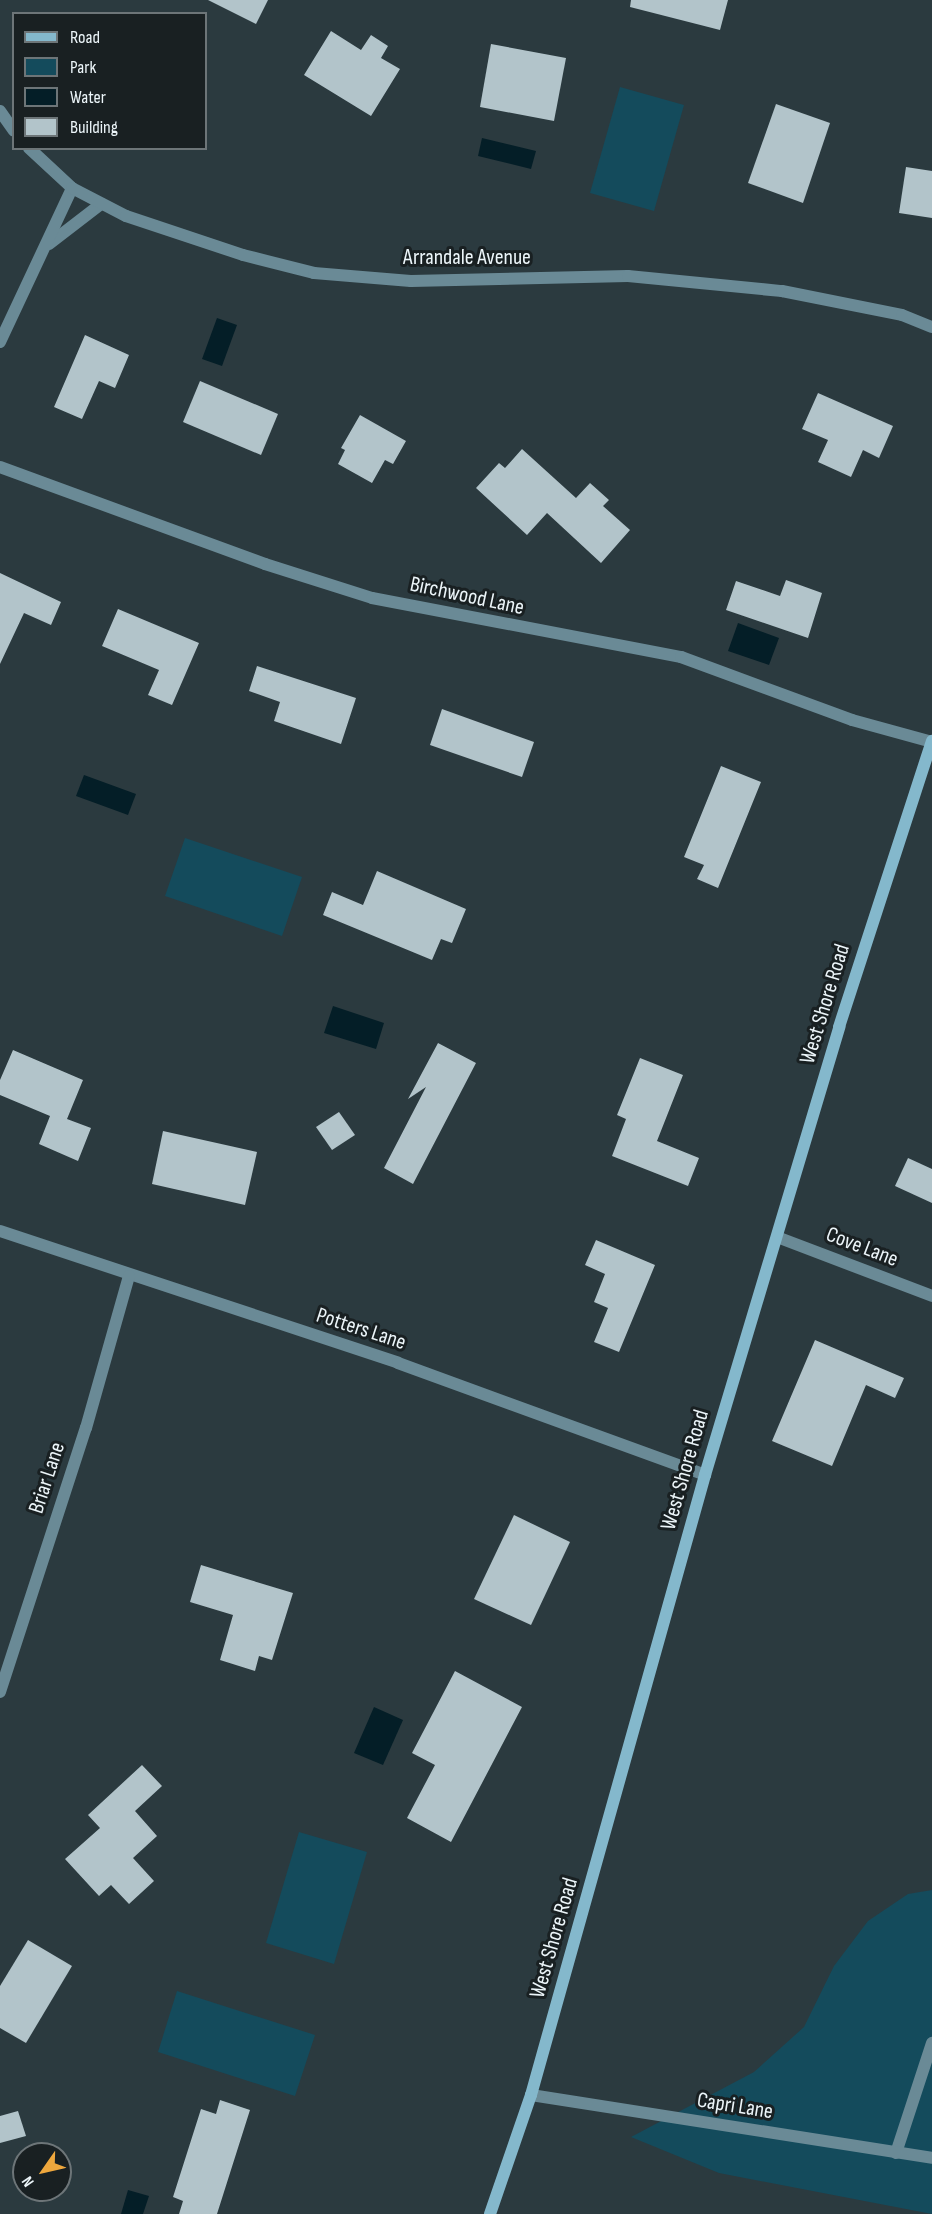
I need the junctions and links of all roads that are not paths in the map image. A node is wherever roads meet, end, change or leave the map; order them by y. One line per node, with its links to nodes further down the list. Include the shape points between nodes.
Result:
1 (0, 111): 2 (street)
2 (12, 128)
3 (31, 150): 4 (street, Arrandale Avenue)
4 (72, 188): 5 (street, Arrandale Avenue); 6 (street)
5 (101, 204): 6 (street); 7 (street, Arrandale Avenue, via 243,255 314,273 411,281 628,276 782,291 902,315)
6 (45, 247): 8 (street)
7 (932, 327)
8 (0, 342)
9 (0, 466): 10 (street, Birchwood Lane, via 265,564 372,598 681,657 852,720)
10 (932, 742): 12 (main road, West Shore Road, via 839,1027)
11 (0, 1231): 13 (street, Potters Lane)
12 (777, 1237): 14 (street, Cove Lane); 15 (main road, West Shore Road)
13 (129, 1276): 15 (street, Potters Lane, via 389,1360); 16 (street, Briar Lane, via 86,1428)
14 (932, 1296)
15 (705, 1475): 18 (main road, West Shore Road)
16 (0, 1692)
17 (932, 2043): 19 (street)
18 (531, 2096): 19 (street, Capri Lane); 21 (main road, West Shore Road)
19 (896, 2153): 20 (street, Capri Lane)
20 (932, 2158)
21 (490, 2214)

